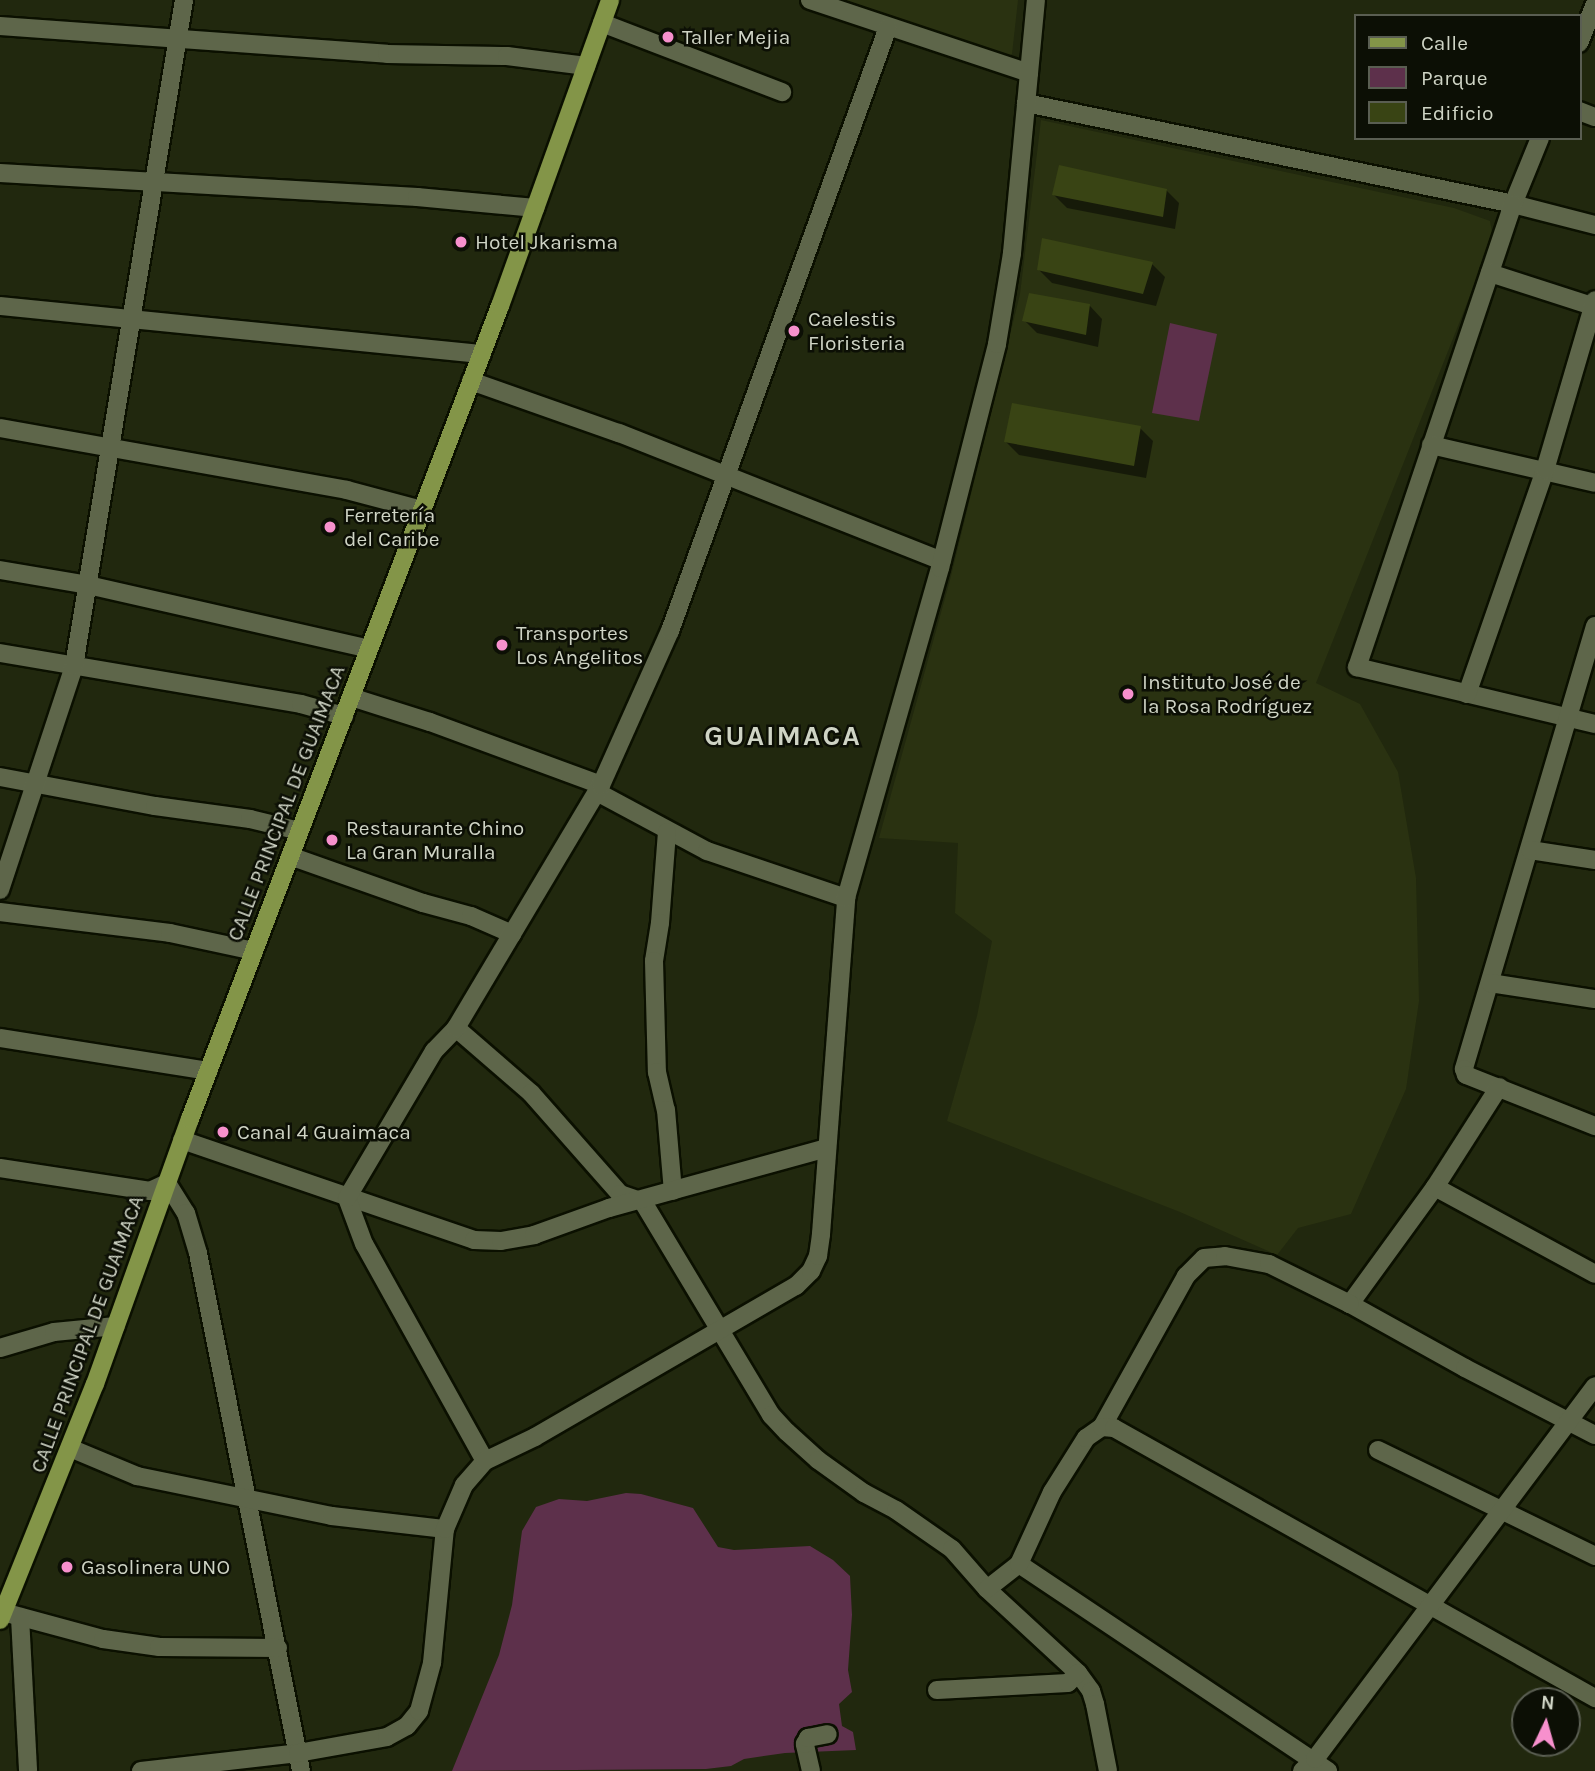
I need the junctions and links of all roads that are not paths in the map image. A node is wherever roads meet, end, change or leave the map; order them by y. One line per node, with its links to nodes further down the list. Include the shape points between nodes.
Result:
1 (184, 0): 9 (street)
2 (610, 0): 6 (main road, CALLE PRINCIPAL DE GUAIMACA)
3 (810, 0): 8 (street)
4 (1037, 0): 12 (street)
5 (1593, 13): 10 (street)
6 (602, 23): 11 (main road, CALLE PRINCIPAL DE GUAIMACA); 13 (street)
7 (0, 26): 9 (street)
8 (888, 27): 12 (street); 31 (street)
9 (178, 37): 11 (street, via 387,54 508,56); 17 (street)
10 (1581, 39)
11 (586, 65): 19 (main road, CALLE PRINCIPAL DE GUAIMACA)
12 (1029, 73): 14 (street)
13 (782, 92)
14 (1026, 103): 18 (street); 34 (street, via 1007,295)
15 (1539, 140): 18 (street)
16 (0, 173): 17 (street)
17 (153, 183): 19 (street); 24 (street)
18 (1513, 204): 20 (street); 21 (street)
19 (535, 208): 25 (main road, CALLE PRINCIPAL DE GUAIMACA)
20 (1595, 225)
21 (1490, 273): 22 (street); 28 (street)
22 (1594, 304): 30 (street)
23 (0, 306): 24 (street)
24 (131, 320): 25 (street); 29 (street)
25 (482, 354): 26 (main road, CALLE PRINCIPAL DE GUAIMACA)
26 (471, 381): 31 (street); 33 (main road, CALLE PRINCIPAL DE GUAIMACA)
27 (0, 428): 29 (street)
28 (1431, 445): 30 (street); 41 (street, via 1357,667)
29 (110, 446): 33 (street, via 346,490); 36 (street)
30 (1545, 470): 32 (street); 41 (street)
31 (727, 476): 34 (street); 48 (street, via 670,631)
32 (1595, 483)
33 (422, 510): 38 (main road, CALLE PRINCIPAL DE GUAIMACA)
34 (942, 561): 55 (street)
35 (0, 570): 36 (street)
36 (88, 585): 38 (street); 40 (street)
37 (1595, 626): 44 (street)
38 (369, 649): 42 (main road, CALLE PRINCIPAL DE GUAIMACA)
39 (0, 653): 40 (street)
40 (74, 666): 43 (street, via 301,704); 47 (street)
41 (1467, 694): 44 (street)
42 (351, 697): 43 (main road, CALLE PRINCIPAL DE GUAIMACA); 48 (street, via 430,722)
43 (344, 716): 49 (main road, CALLE PRINCIPAL DE GUAIMACA)
44 (1567, 719): 45 (street); 51 (street)
45 (1595, 724)
46 (0, 777): 47 (street)
47 (34, 783): 49 (street); 54 (street)
48 (599, 789): 50 (street); 57 (street)
49 (300, 831): 52 (main road, CALLE PRINCIPAL DE GUAIMACA)
50 (667, 832): 55 (street, via 707,852); 71 (street, via 654,961 657,1072 666,1110)
51 (1530, 850): 53 (street); 59 (street)
52 (290, 856): 57 (street); 58 (main road, CALLE PRINCIPAL DE GUAIMACA)
53 (1595, 860)
54 (0, 890)
55 (846, 898): 67 (street)
56 (0, 912): 58 (street, via 170,933)
57 (512, 934): 61 (street)
58 (254, 951): 63 (main road, CALLE PRINCIPAL DE GUAIMACA)
59 (1490, 983): 60 (street); 64 (street, via 1464,1069 1466,1075)
60 (1595, 999)
61 (456, 1028): 72 (street, via 434,1051); 73 (street, via 531,1093 620,1194)
62 (0, 1038): 63 (street)
63 (208, 1071): 66 (main road, CALLE PRINCIPAL DE GUAIMACA)
64 (1499, 1087): 65 (street); 70 (street)
65 (1595, 1126)
66 (182, 1140): 69 (main road, CALLE PRINCIPAL DE GUAIMACA); 72 (street)
67 (827, 1148): 71 (street); 77 (street, via 821,1234 811,1272 796,1286)
68 (0, 1168): 69 (street, via 150,1191)
69 (167, 1183): 76 (main road, CALLE PRINCIPAL DE GUAIMACA); 86 (street, via 186,1213 198,1253)
70 (1435, 1187): 74 (street); 75 (street)
71 (673, 1191): 73 (street)
72 (347, 1198): 73 (street, via 474,1241 534,1235); 85 (street, via 364,1244)
73 (638, 1201): 77 (street, via 643,1202)
74 (1595, 1274)
75 (1350, 1304): 80 (street); 81 (street, via 1269,1264 1225,1256 1204,1258 1186,1276)
76 (116, 1326): 78 (street, via 54,1332); 83 (main road, CALLE PRINCIPAL DE GUAIMACA)
77 (721, 1329): 85 (street, via 536,1437); 91 (street, via 771,1415 787,1432 855,1486 952,1549)
78 (0, 1348)
79 (1595, 1386): 80 (street)
80 (1569, 1420): 82 (street); 87 (street)
81 (1102, 1427): 90 (street, via 1086,1438 1052,1492); 92 (street, via 1114,1428)
82 (1595, 1435)
83 (70, 1448): 86 (street, via 136,1476); 93 (main road, CALLE PRINCIPAL DE GUAIMACA)
84 (1377, 1450): 87 (street)
85 (485, 1461): 88 (street, via 464,1485)
86 (248, 1498): 88 (street, via 332,1516); 94 (street)
87 (1502, 1510): 89 (street); 92 (street)
88 (445, 1529): 99 (street, via 432,1663 419,1711 407,1726 387,1737)
89 (1595, 1556)
90 (1019, 1563): 91 (street); 100 (street)
91 (987, 1589): 95 (street)
92 (1430, 1604): 97 (street); 100 (street)
93 (8, 1616): 94 (street, via 159,1647); 101 (street)
94 (278, 1648): 99 (street)
95 (1078, 1673): 96 (street, via 1068,1683); 105 (street, via 1091,1690)
96 (937, 1690)
97 (1595, 1698)
98 (828, 1734): 104 (street, via 808,1738 805,1744)
99 (298, 1753): 102 (street); 103 (street)
100 (1315, 1767)
101 (28, 1771)
102 (141, 1771)
103 (301, 1771)
104 (811, 1771)
105 (1108, 1771)

